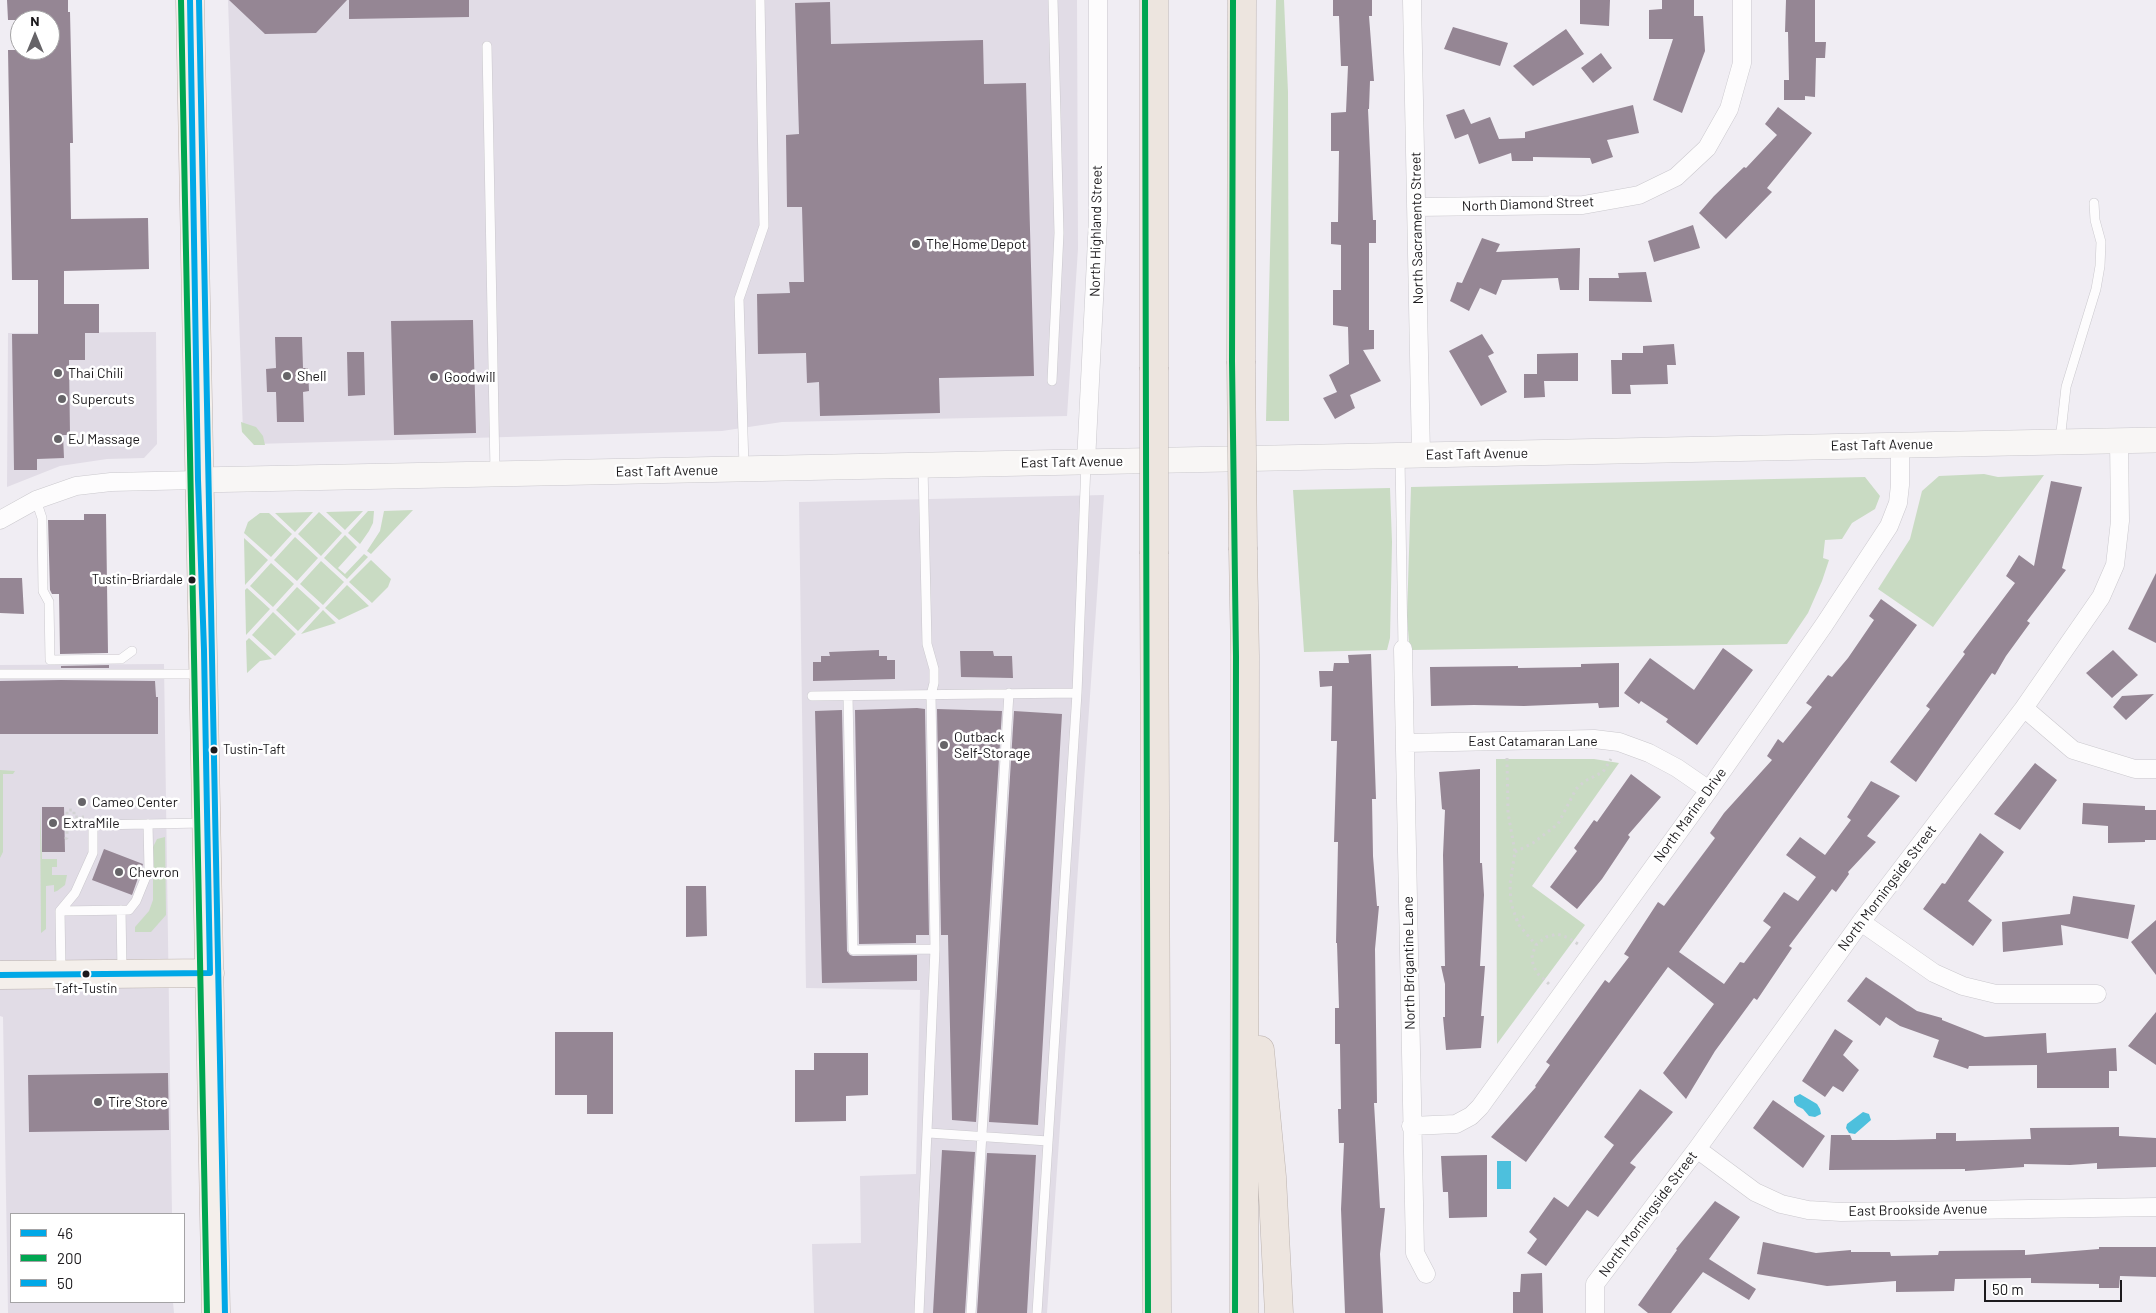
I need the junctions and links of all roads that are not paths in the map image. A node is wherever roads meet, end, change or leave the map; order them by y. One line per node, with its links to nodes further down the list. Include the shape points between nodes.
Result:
1 (190, 0): 22 (main road)
2 (760, 0): 20 (lane, via 764,226 739,299)
3 (1053, 0): 12 (lane, via 1059,233)
4 (1098, 0): 18 (street, North Highland Street, via 1098,219)
5 (1154, 0): 61 (highway, bridge)
6 (1242, 0): 40 (highway, bridge)
7 (1412, 0): 11 (street, North Sacramento Street)
8 (1742, 0): 11 (street, North Diamond Street, via 1742,63 1729,109 1708,148 1676,177 1639,195 1583,205)
9 (487, 46): 21 (lane)
10 (2094, 202): 15 (lane, via 2101,242 2100,266 2066,387)
11 (1416, 208): 17 (street, North Sacramento Street)
12 (1052, 381)
13 (2119, 440): 14 (main road, East Taft Avenue); 15 (main road, East Taft Avenue); 34 (street, North Morningside Street, via 2120,521 2116,565 2101,597)
14 (2156, 440)
15 (2060, 442): 16 (main road, East Taft Avenue)
16 (1900, 445): 17 (main road, East Taft Avenue); 37 (street, North Marine Drive, via 1898,503 1889,526)
17 (1411, 455): 18 (main road, East Taft Avenue); 25 (lane)
18 (1086, 462): 19 (main road, East Taft Avenue); 29 (lane)
19 (923, 466): 20 (main road, East Taft Avenue); 31 (lane, via 927,644 934,669)
20 (744, 469): 21 (main road, East Taft Avenue)
21 (495, 475): 22 (main road, East Taft Avenue)
22 (198, 480): 23 (street, via 96,483 76,486); 28 (main road)
23 (36, 500): 24 (street); 26 (lane, via 42,518 43,591 49,602 50,660 121,659)
24 (0, 520)
25 (1403, 650): 35 (street, North Brigantine Lane)
26 (132, 651)
27 (0, 674): 28 (lane)
28 (205, 674): 38 (main road)
29 (1077, 693): 30 (lane); 53 (lane)
30 (1009, 694): 31 (lane); 52 (lane)
31 (931, 695): 33 (lane); 44 (lane)
32 (812, 696): 33 (lane)
33 (848, 696): 44 (lane, via 853,950)
34 (2024, 708): 36 (street, via 2073,750 2135,769); 43 (street, North Morningside Street)
35 (1406, 743): 37 (street, East Catamaran Lane, via 1594,739 1619,742 1677,768); 50 (street, North Brigantine Lane)
36 (2156, 769)
37 (1708, 790): 50 (street, North Marine Drive, via 1480,1107 1456,1124)
38 (207, 823): 39 (lane); 45 (main road)
39 (148, 824): 41 (lane, via 148,869 136,901 129,910); 42 (lane, via 93,825 93,853 75,893)
40 (1245, 882): 62 (highway); 63 (highway, via 1272,1177)
41 (121, 910): 42 (lane); 48 (lane)
42 (60, 911): 47 (lane)
43 (1861, 922): 49 (street, via 1934,974 1963,986 1996,994); 54 (street, North Morningside Street)
44 (935, 949): 51 (lane)
45 (210, 973): 48 (main road); 57 (main road)
46 (0, 974): 47 (main road)
47 (61, 974): 48 (main road)
48 (122, 974)
49 (2097, 994)
50 (1411, 1126): 56 (street, North Brigantine Lane, via 1415,1253)
51 (928, 1133): 52 (lane); 58 (lane)
52 (981, 1137): 53 (lane); 59 (lane)
53 (1048, 1141): 60 (lane)
54 (1697, 1149): 55 (street, East Brookside Avenue, via 1755,1192 1781,1204 1808,1210); 64 (street, North Morningside Street, via 1595,1284)
55 (2156, 1207)
56 (1426, 1274)
57 (216, 1313)
58 (919, 1313)
59 (970, 1313)
60 (1037, 1313)
61 (1157, 1313)
62 (1244, 1313)
63 (1278, 1313)
64 (1595, 1313)

